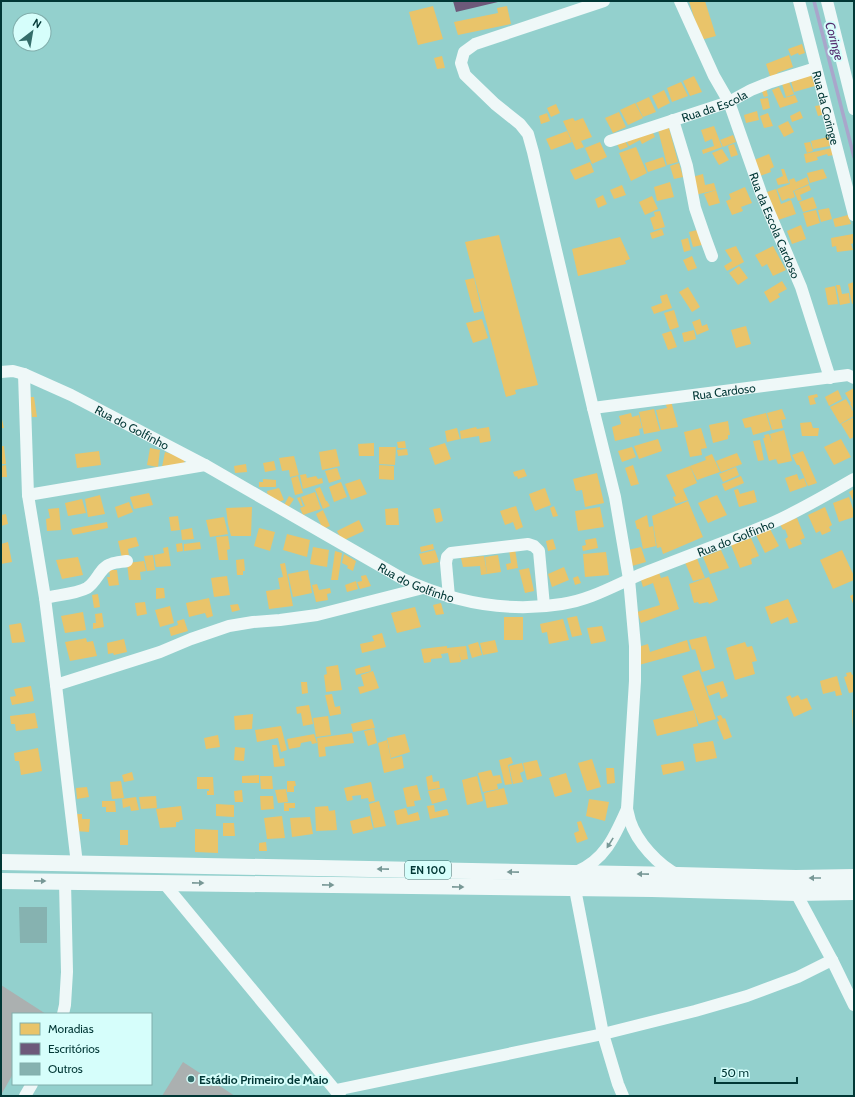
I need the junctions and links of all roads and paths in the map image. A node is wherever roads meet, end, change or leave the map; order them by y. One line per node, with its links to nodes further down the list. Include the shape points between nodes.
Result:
1 (604, 1): 16 (street, via 475,44 464,52 461,63 465,75 528,134)
2 (680, 1): 6 (street, Rua da Escola Cardoso, via 714,76)
3 (799, 1): 5 (street, Rua da Coringe)
4 (827, 1): 7 (street)
5 (816, 68): 6 (street, Rua da Escola, via 771,82); 10 (street, Rua da Coringe)
6 (729, 102): 8 (street, Rua da Escola); 14 (street, Rua da Escola Cardoso, via 761,192 801,287)
7 (854, 109)
8 (673, 120): 9 (street, Rua da Escola); 11 (street, via 687,166 695,208)
9 (610, 141)
10 (854, 215)
11 (712, 256)
12 (1, 372): 13 (street, Rua do Golfinho, via 13,371)
13 (24, 374): 17 (street, Rua do Golfinho, via 71,395); 19 (street)
14 (830, 378): 15 (street, Rua Cardoso, via 848,375); 16 (street, Rua Cardoso)
15 (854, 378)
16 (593, 408): 21 (street, via 616,497)
17 (205, 465): 19 (street); 22 (street, Rua do Golfinho)
18 (854, 479): 21 (street, Rua do Golfinho, via 774,522)
19 (28, 495): 24 (street)
20 (127, 561): 24 (street, via 105,567 88,587)
21 (629, 579): 25 (street, Rua do Golfinho, via 592,596); 27 (street, via 635,646 635,681)
22 (423, 588): 23 (street, Rua do Golfinho); 26 (street, via 317,616 229,626 160,652)
23 (450, 597): 25 (street, Rua do Golfinho, via 501,607); 25 (street, via 446,563 447,557 452,553 528,544 539,551)
24 (45, 598): 26 (street)
25 (544, 606)
26 (56, 684): 29 (street)
27 (627, 808): 30 (street, via 630,821 645,847 657,861); 33 (street, one-way to 33, via 609,847)
28 (1, 862): 29 (main road, EN 100)
29 (76, 864): 33 (main road, EN 100, one-way to 29)
30 (678, 875): 31 (main road, EN 100, one-way to 30); 33 (main road, EN 100, one-way to 33)
31 (854, 877)
32 (1, 881): 34 (main road, EN 100, one-way to 34)
33 (574, 881): 35 (main road, EN 100, one-way to 33); 37 (main road, EN 100); 41 (street)
34 (65, 882): 35 (main road, EN 100); 40 (street, via 67,972)
35 (163, 882): 43 (street)
36 (854, 892): 37 (main road, EN 100)
37 (796, 893): 38 (street)
38 (832, 960): 39 (street); 41 (street, via 798,977 747,996 695,1012)
39 (854, 1005)
40 (63, 1013)
41 (603, 1034): 43 (street); 45 (street)
42 (31, 1085): 44 (street)
43 (338, 1093)
44 (25, 1096)
45 (623, 1096)

